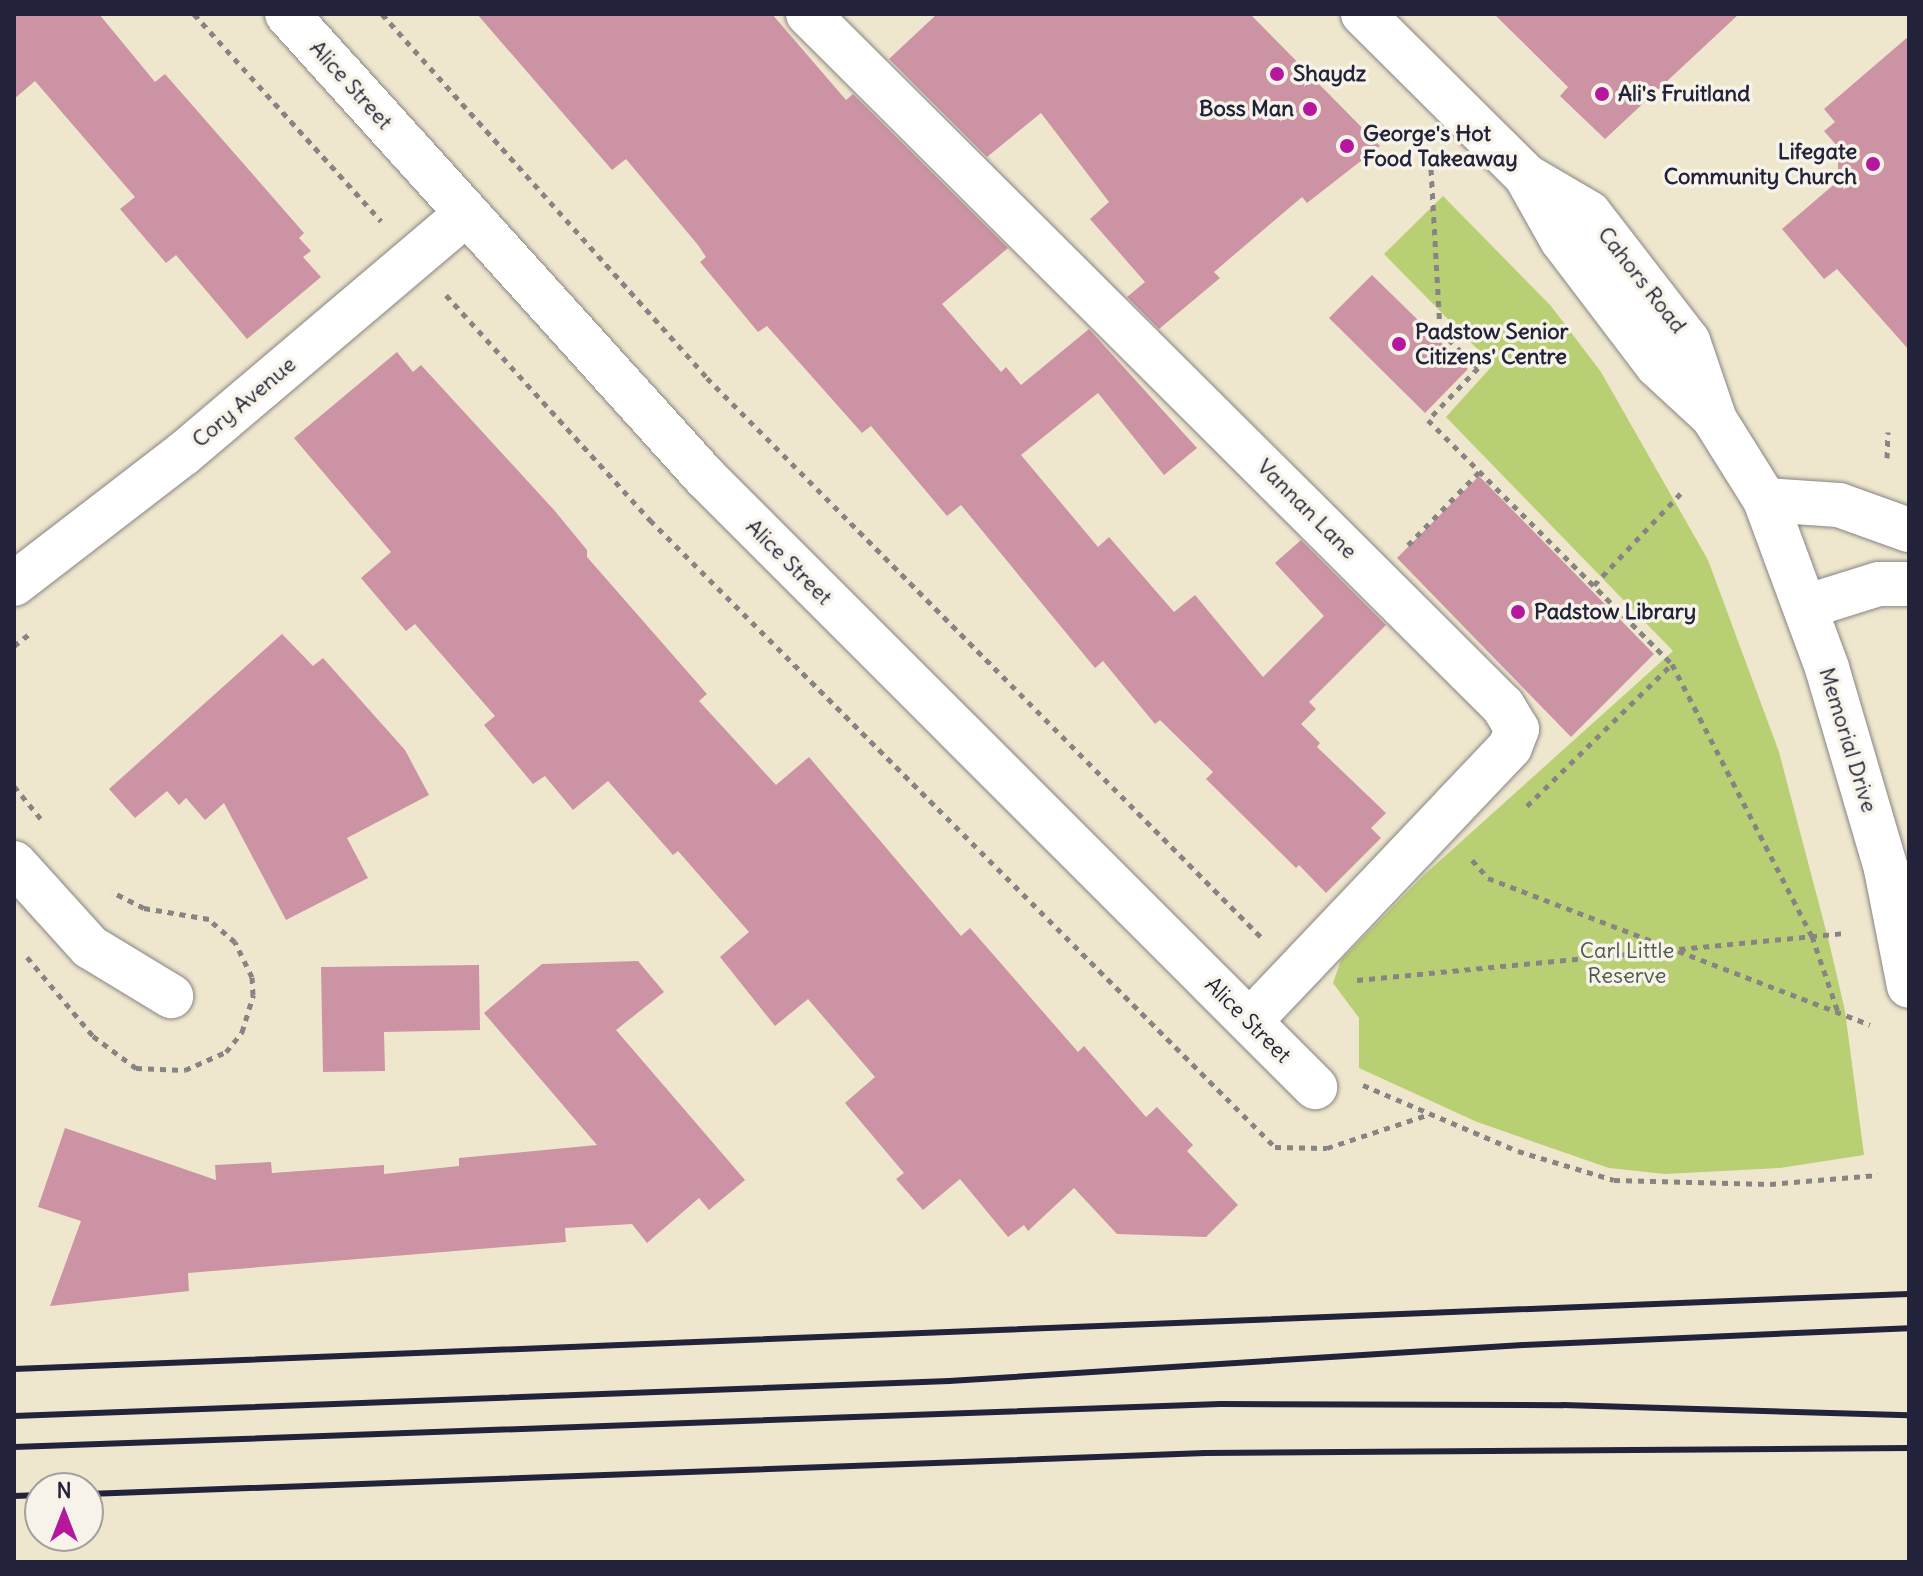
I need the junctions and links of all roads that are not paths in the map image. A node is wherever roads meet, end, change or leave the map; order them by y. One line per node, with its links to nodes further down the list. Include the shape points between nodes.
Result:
1 (287, 14): 4 (street, Alice Street)
2 (808, 14): 13 (street, Vannan Lane, via 1503,706 1517,729 1510,747)
3 (1363, 14): 5 (street, Cahors Road, via 1526,176 1589,213 1622,249 1688,341 1715,420)
4 (467, 213): 7 (street, Cory Avenue, via 183,454); 13 (street, Alice Street, via 705,477)
5 (1765, 500): 6 (street, via 1839,505); 9 (street, Memorial Drive)
6 (1909, 530)
7 (14, 584)
8 (1909, 584): 9 (street, via 1879,584)
9 (1805, 607): 11 (street, Memorial Drive, via 1886,869)
10 (14, 863): 12 (street, via 90,947)
11 (1909, 986)
12 (171, 996)
13 (1250, 1021): 14 (street, Alice Street)
14 (1315, 1087)

